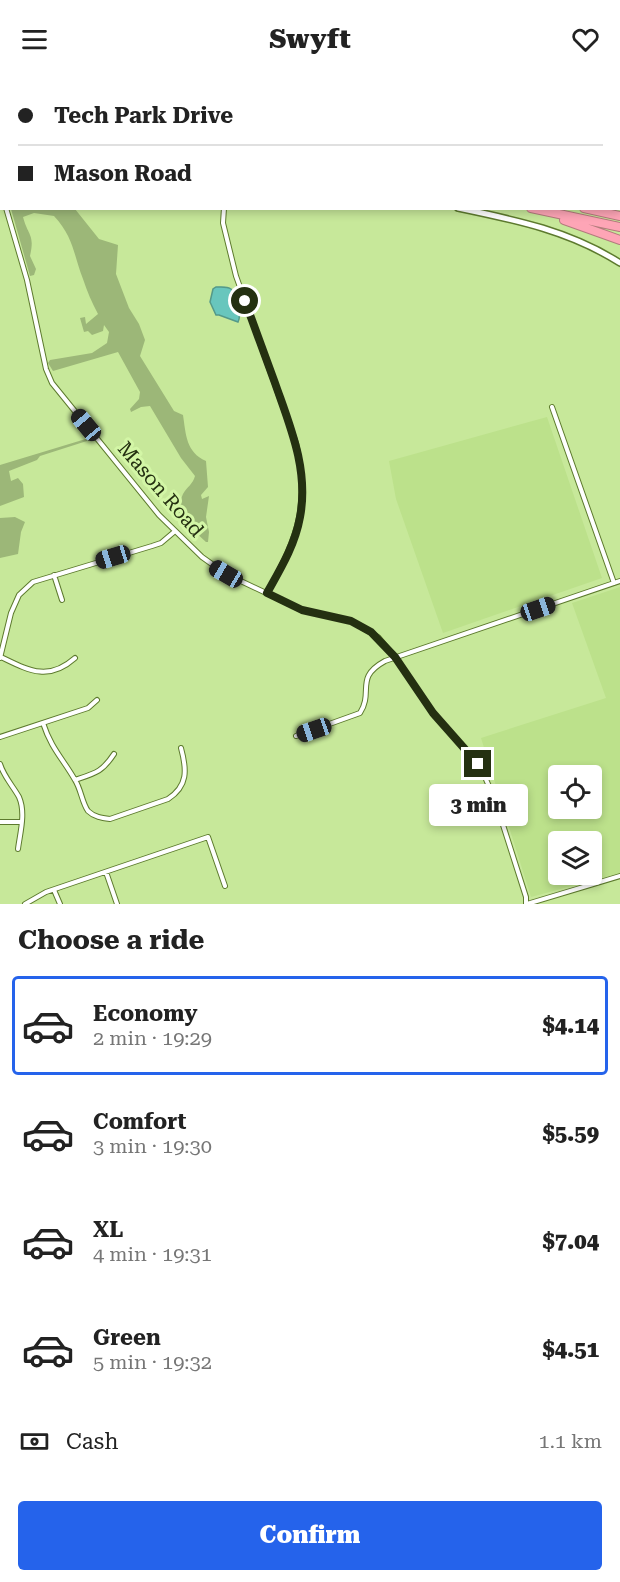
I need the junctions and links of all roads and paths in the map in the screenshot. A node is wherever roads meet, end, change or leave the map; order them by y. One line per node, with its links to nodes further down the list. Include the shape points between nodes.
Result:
1 (7, 210): 12 (street, Mason Road, via 52,383)
2 (224, 210): 16 (street, via 223,223 236,276 293,435 301,470 302,501 297,529)
3 (466, 210): 10 (street, via 551,230)
4 (537, 210): 9 (highway)
5 (539, 210): 8 (highway)
6 (593, 210): 7 (highway)
7 (620, 216)
8 (620, 227)
9 (620, 240)
10 (620, 263)
11 (552, 407): 15 (street)
12 (174, 532): 13 (street, via 161,543); 16 (street, Mason Road, via 213,566)
13 (54, 575): 17 (street); 18 (street, via 33,582 19,595)
14 (620, 581): 15 (street)
15 (614, 583): 19 (street)
16 (267, 593): 19 (street, Mason Road, via 302,610 361,625)
17 (62, 600)
18 (0, 657): 20 (street, via 32,672 47,672)
19 (395, 657): 23 (street, via 368,675 365,704 360,713); 39 (street, Mason Road, via 433,713 483,772)
20 (75, 658)
21 (97, 700): 22 (street, via 88,708)
22 (43, 723): 24 (street); 28 (street, via 51,745)
23 (296, 736)
24 (0, 737)
25 (181, 748): 28 (street, via 186,772 175,794 110,819 86,809)
26 (114, 754): 28 (street, via 105,768)
27 (0, 764): 30 (street, via 19,799)
28 (75, 780)
29 (0, 822): 30 (street)
30 (21, 822): 31 (street)
31 (18, 849)
32 (106, 872): 34 (street, via 208,837); 35 (street); 38 (street)
33 (620, 876): 39 (street)
34 (225, 886)
35 (54, 890): 36 (street); 37 (street)
36 (25, 904)
37 (60, 904)
38 (117, 904)
39 (526, 904)

